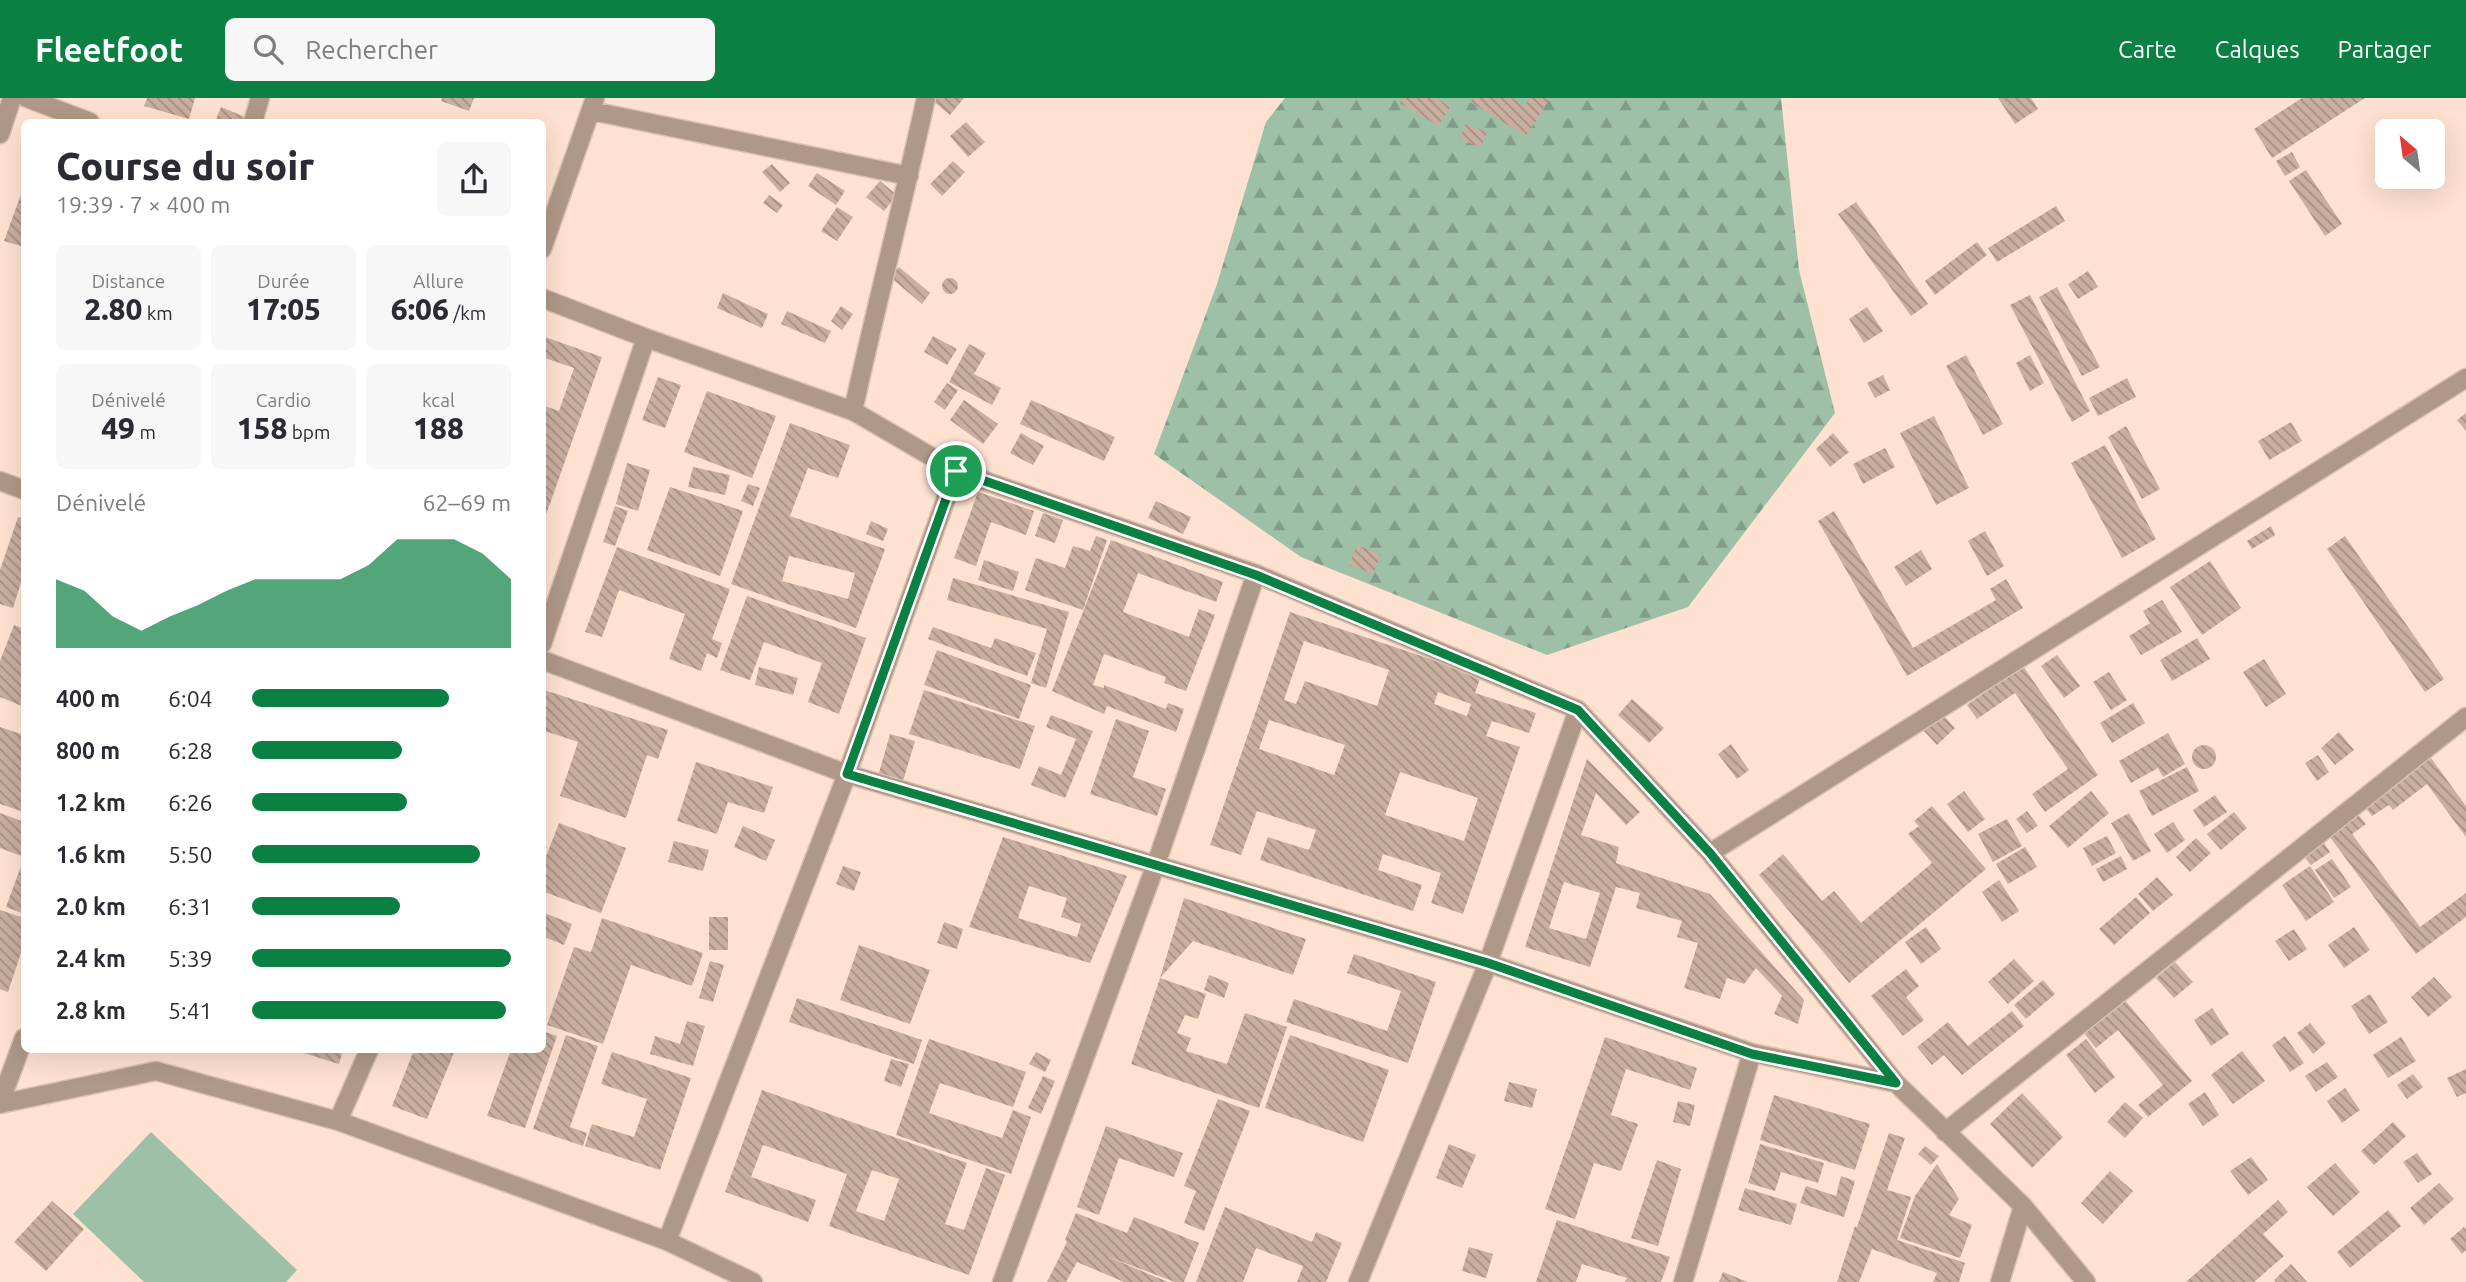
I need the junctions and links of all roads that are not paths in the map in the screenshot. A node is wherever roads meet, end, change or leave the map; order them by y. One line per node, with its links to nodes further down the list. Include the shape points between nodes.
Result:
1 (12, 98): 8 (street)
2 (27, 98): 6 (street)
3 (260, 98): 7 (street)
4 (926, 98): 9 (street)
5 (593, 104): 9 (street); 10 (street)
6 (82, 119)
7 (254, 119)
8 (0, 134)
9 (909, 176): 14 (street)
10 (546, 238)
11 (546, 300): 12 (street)
12 (646, 338): 14 (street); 19 (street)
13 (2466, 378): 24 (street)
14 (853, 411): 15 (street)
15 (956, 471): 18 (street); 23 (street)
16 (0, 481): 17 (street)
17 (21, 489)
18 (1256, 575): 21 (street); 25 (street)
19 (546, 632)
20 (546, 661): 23 (street)
21 (1578, 710): 24 (street); 26 (street)
22 (2466, 717): 33 (street)
23 (847, 774): 25 (street); 35 (street)
24 (1710, 853): 30 (street)
25 (1156, 864): 26 (street); 37 (street)
26 (1488, 963): 29 (street); 38 (street)
27 (21, 1046): 31 (street)
28 (368, 1053): 32 (street)
29 (1752, 1054): 30 (street); 39 (street)
30 (1896, 1083): 33 (street)
31 (0, 1103): 32 (street, via 156,1071)
32 (338, 1121): 35 (street)
33 (1945, 1132): 34 (street)
34 (2023, 1206): 40 (street); 41 (street)
35 (667, 1241): 36 (street)
36 (753, 1282)
37 (1002, 1282)
38 (1358, 1282)
39 (1683, 1282)
40 (2000, 1282)
41 (2086, 1282)

